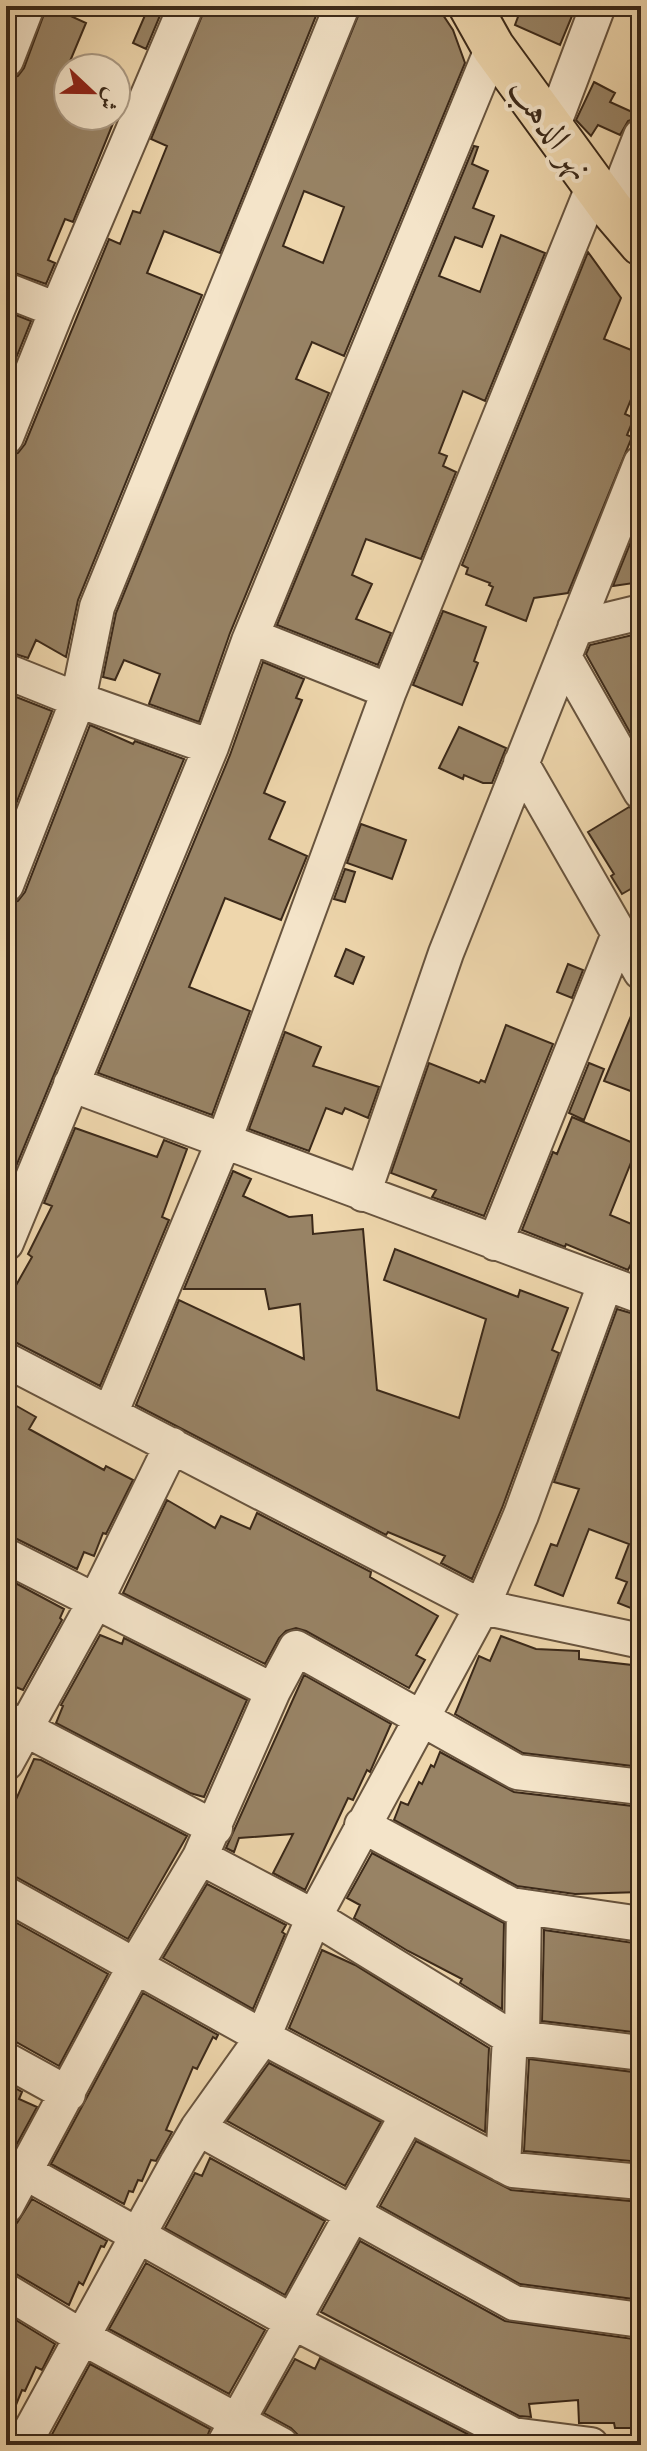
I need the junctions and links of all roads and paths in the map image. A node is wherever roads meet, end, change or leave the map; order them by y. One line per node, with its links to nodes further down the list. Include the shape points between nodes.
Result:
1 (27, 6): 7 (street)
2 (186, 6): 13 (street)
3 (342, 6): 21 (street, via 97,607)
4 (470, 6): 6 (main road, نهر الدهب)
5 (598, 6): 8 (street)
6 (493, 47): 8 (main road, نهر الدهب); 17 (street)
7 (6, 60)
8 (552, 128): 10 (main road, نهر الدهب)
9 (641, 136): 10 (street)
10 (603, 198): 11 (main road, نهر الدهب); 20 (street)
11 (641, 244)
12 (6, 290): 13 (street)
13 (57, 310): 14 (street)
14 (6, 437)
15 (641, 463): 18 (street)
16 (641, 612): 18 (street)
17 (251, 636): 20 (street); 22 (street)
18 (570, 642): 23 (street); 24 (street)
19 (6, 671): 21 (street)
20 (389, 691): 29 (street)
21 (78, 700): 22 (street); 25 (street)
22 (211, 747): 28 (street)
23 (521, 763): 26 (street); 31 (street, via 446,953)
24 (641, 792)
25 (6, 885)
26 (619, 934): 27 (street); 33 (street)
27 (641, 972)
28 (71, 1084): 29 (street); 30 (street)
29 (223, 1143): 31 (street); 37 (street)
30 (17, 1188): 32 (street)
31 (363, 1194): 33 (street)
32 (6, 1243)
33 (495, 1243): 34 (street)
34 (605, 1284): 35 (street); 41 (street)
35 (641, 1296)
36 (6, 1360): 37 (street)
37 (110, 1414): 38 (street)
38 (172, 1445): 40 (street); 41 (street)
39 (6, 1556): 40 (street)
40 (95, 1602): 43 (street); 45 (street)
41 (482, 1607): 42 (street); 44 (street)
42 (641, 1641)
43 (273, 1691): 44 (street, via 296,1648); 49 (street)
44 (421, 1720): 47 (street, via 517,1772); 48 (street)
45 (15, 1723): 46 (street); 49 (street)
46 (6, 1763)
47 (641, 1787)
48 (362, 1825): 51 (street, via 511,1905); 52 (street)
49 (207, 1843): 52 (street); 54 (street)
50 (6, 1894): 54 (street)
51 (524, 1907): 53 (street); 56 (street)
52 (314, 1917): 55 (street); 56 (street)
53 (641, 1924)
54 (135, 1966): 55 (street); 59 (street)
55 (263, 2037): 60 (street); 61 (street)
56 (516, 2038): 57 (street); 62 (street)
57 (641, 2053)
58 (6, 2060): 59 (street)
59 (68, 2094): 63 (street)
60 (408, 2114): 62 (street); 66 (street)
61 (198, 2128): 66 (street); 67 (street)
62 (503, 2165): 64 (street)
63 (25, 2172): 65 (street); 67 (street)
64 (641, 2182)
65 (6, 2206)
66 (353, 2214): 69 (street, via 514,2303); 70 (street)
67 (138, 2234): 70 (street); 71 (street)
68 (6, 2291): 71 (street)
69 (641, 2320)
70 (291, 2321): 72 (street); 75 (street, via 515,2436)
71 (82, 2337): 72 (street); 73 (street)
72 (230, 2433): 74 (street)
73 (23, 2439)
74 (281, 2445)
75 (591, 2445)

